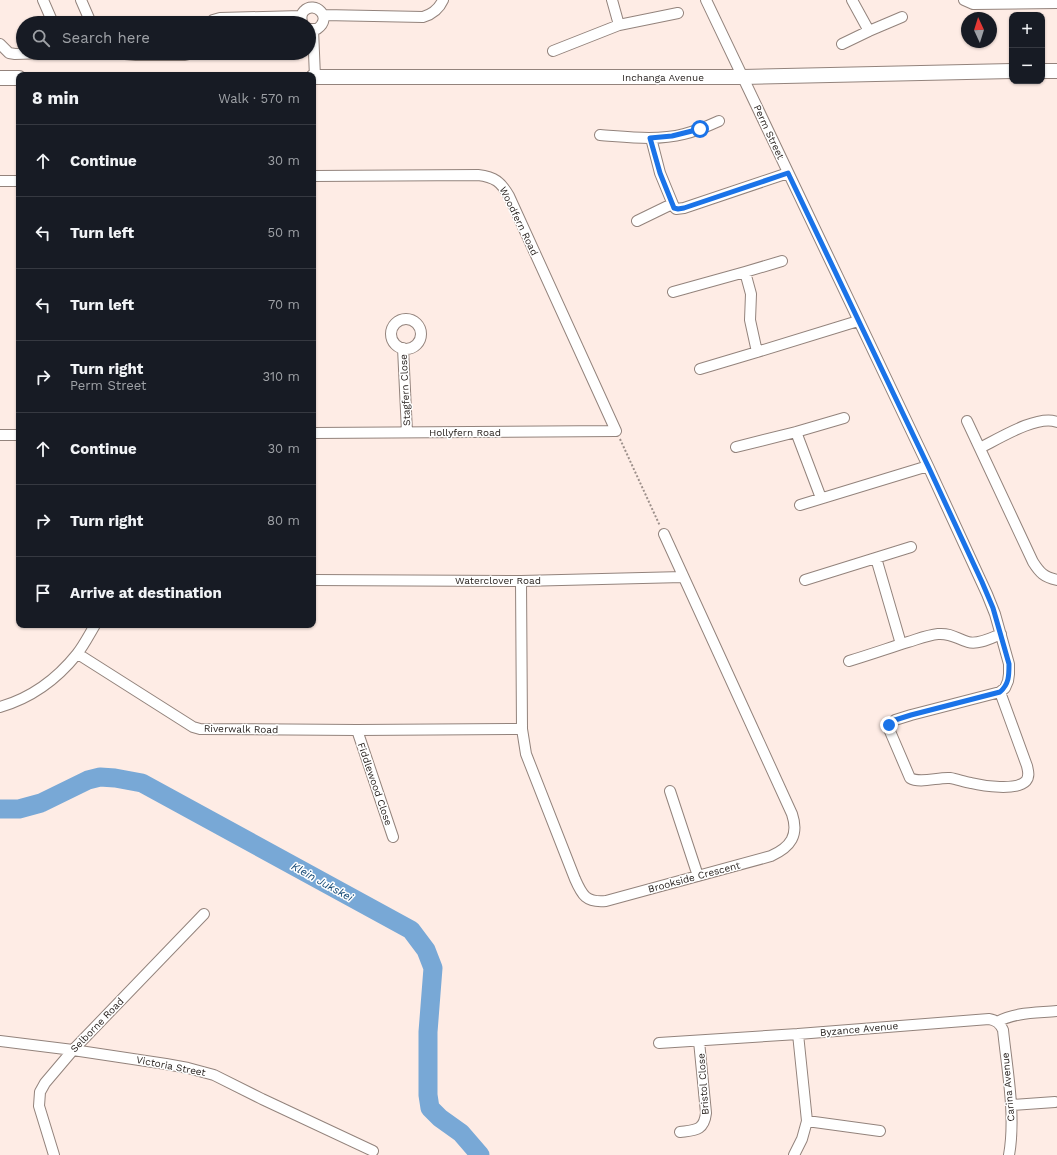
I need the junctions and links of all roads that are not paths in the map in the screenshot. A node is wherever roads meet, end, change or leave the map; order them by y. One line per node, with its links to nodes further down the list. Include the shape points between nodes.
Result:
1 (43, 0): 11 (street)
2 (81, 0): 12 (street)
3 (443, 0): 10 (street, via 434,12 424,17)
4 (612, 0): 15 (street)
5 (706, 0): 27 (street, Perm Street)
6 (852, 0): 17 (street)
7 (964, 0): 8 (street, via 973,4)
8 (1057, 3)
9 (678, 13): 15 (street)
10 (324, 15): 13 (street, via 322,11 310,7 303,12); 16 (street, via 323,23)
11 (50, 16)
12 (88, 16)
13 (302, 16)
14 (902, 17): 17 (street)
15 (619, 25): 20 (street)
16 (316, 27)
17 (869, 31): 19 (street)
18 (0, 44): 21 (street, via 9,53)
19 (842, 44)
20 (553, 51)
21 (16, 54)
22 (313, 60): 26 (street)
23 (1009, 71): 27 (street, Inchanga Avenue)
24 (1045, 71): 25 (street)
25 (1057, 71)
26 (314, 72)
27 (743, 76): 28 (street, Inchanga Avenue); 34 (street, Perm Street)
28 (316, 77)
29 (0, 78): 30 (street)
30 (16, 78)
31 (719, 121): 33 (street, via 684,134)
32 (600, 135): 33 (street)
33 (650, 138): 38 (street)
34 (788, 173): 38 (street, via 684,208 676,209); 43 (street, Perm Street)
35 (316, 176): 50 (street, Woodfern Road, via 478,175 499,182 509,196)
36 (0, 181): 37 (street)
37 (16, 181)
38 (672, 204): 39 (street)
39 (637, 221)
40 (782, 261): 41 (street)
41 (745, 272): 42 (street); 45 (street, via 751,294 750,320)
42 (673, 292)
43 (858, 321): 45 (street); 58 (street, Perm Street)
44 (403, 348): 52 (street, Stagfern Close)
45 (757, 352): 46 (street)
46 (700, 369)
47 (844, 418): 53 (street)
48 (967, 421): 57 (street)
49 (1057, 422): 57 (street, via 1044,420 1033,423)
50 (616, 431): 52 (street, Hollyfern Road)
51 (316, 432): 52 (street, Hollyfern Road)
52 (407, 432)
53 (796, 432): 56 (street); 59 (street)
54 (0, 435): 55 (street)
55 (16, 435)
56 (736, 447)
57 (980, 448): 67 (street, via 1033,562 1048,578)
58 (928, 466): 59 (street); 70 (street, Perm Street, via 987,594)
59 (821, 498): 60 (street)
60 (800, 505)
61 (664, 534): 64 (street, Brookside Crescent)
62 (911, 547): 63 (street)
63 (876, 558): 66 (street); 71 (street)
64 (683, 577): 68 (street, Waterclover Road); 80 (street, Brookside Crescent, via 786,797 795,824 790,842 778,853)
65 (316, 580): 68 (street, Waterclover Road)
66 (805, 580)
67 (1057, 580)
68 (521, 581): 76 (street, Brookside Crescent)
69 (92, 628): 72 (street)
70 (1000, 634): 71 (street, via 974,643 950,635 937,634); 74 (street, Perm Street, via 1009,664 1009,674 1005,688)
71 (901, 644): 73 (street)
72 (78, 654): 75 (street, via 41,688); 77 (street, Riverwalk Road, via 200,729)
73 (849, 661)
74 (1000, 692): 74 (street, via 1027,766 1029,776 1025,782 997,787 952,778 916,781 910,778 889,729 891,722)
75 (0, 707)
76 (522, 729): 77 (street, Riverwalk Road); 80 (street, Brookside Crescent, via 526,754 575,879 586,898 595,902 606,902)
77 (356, 730): 79 (street, Fiddlewood Close)
78 (670, 791): 80 (street)
79 (393, 837)
80 (698, 876)
81 (204, 914): 88 (street, Selborne Road)
82 (1057, 1011): 83 (street, Byzance Avenue, via 1020,1014 1005,1017)
83 (997, 1022): 84 (street, Byzance Avenue, via 989,1019); 90 (street, Carina Avenue, via 1002,1030)
84 (798, 1034): 86 (street, Byzance Avenue); 91 (street)
85 (0, 1041): 88 (street, Victoria Street)
86 (699, 1042): 87 (street, Byzance Avenue); 93 (street, Bristol Close, via 705,1119 698,1128)
87 (659, 1043)
88 (72, 1050): 94 (street, Victoria Street, via 166,1064 214,1075); 95 (street, Selborne Road, via 45,1083 39,1096 40,1111)
89 (1055, 1102): 90 (street)
90 (1010, 1105): 97 (street, Carina Avenue, via 1012,1132)
91 (807, 1121): 92 (street); 96 (street)
92 (880, 1130)
93 (680, 1132)
94 (373, 1151)
95 (54, 1155)
96 (794, 1155)
97 (1009, 1155)

